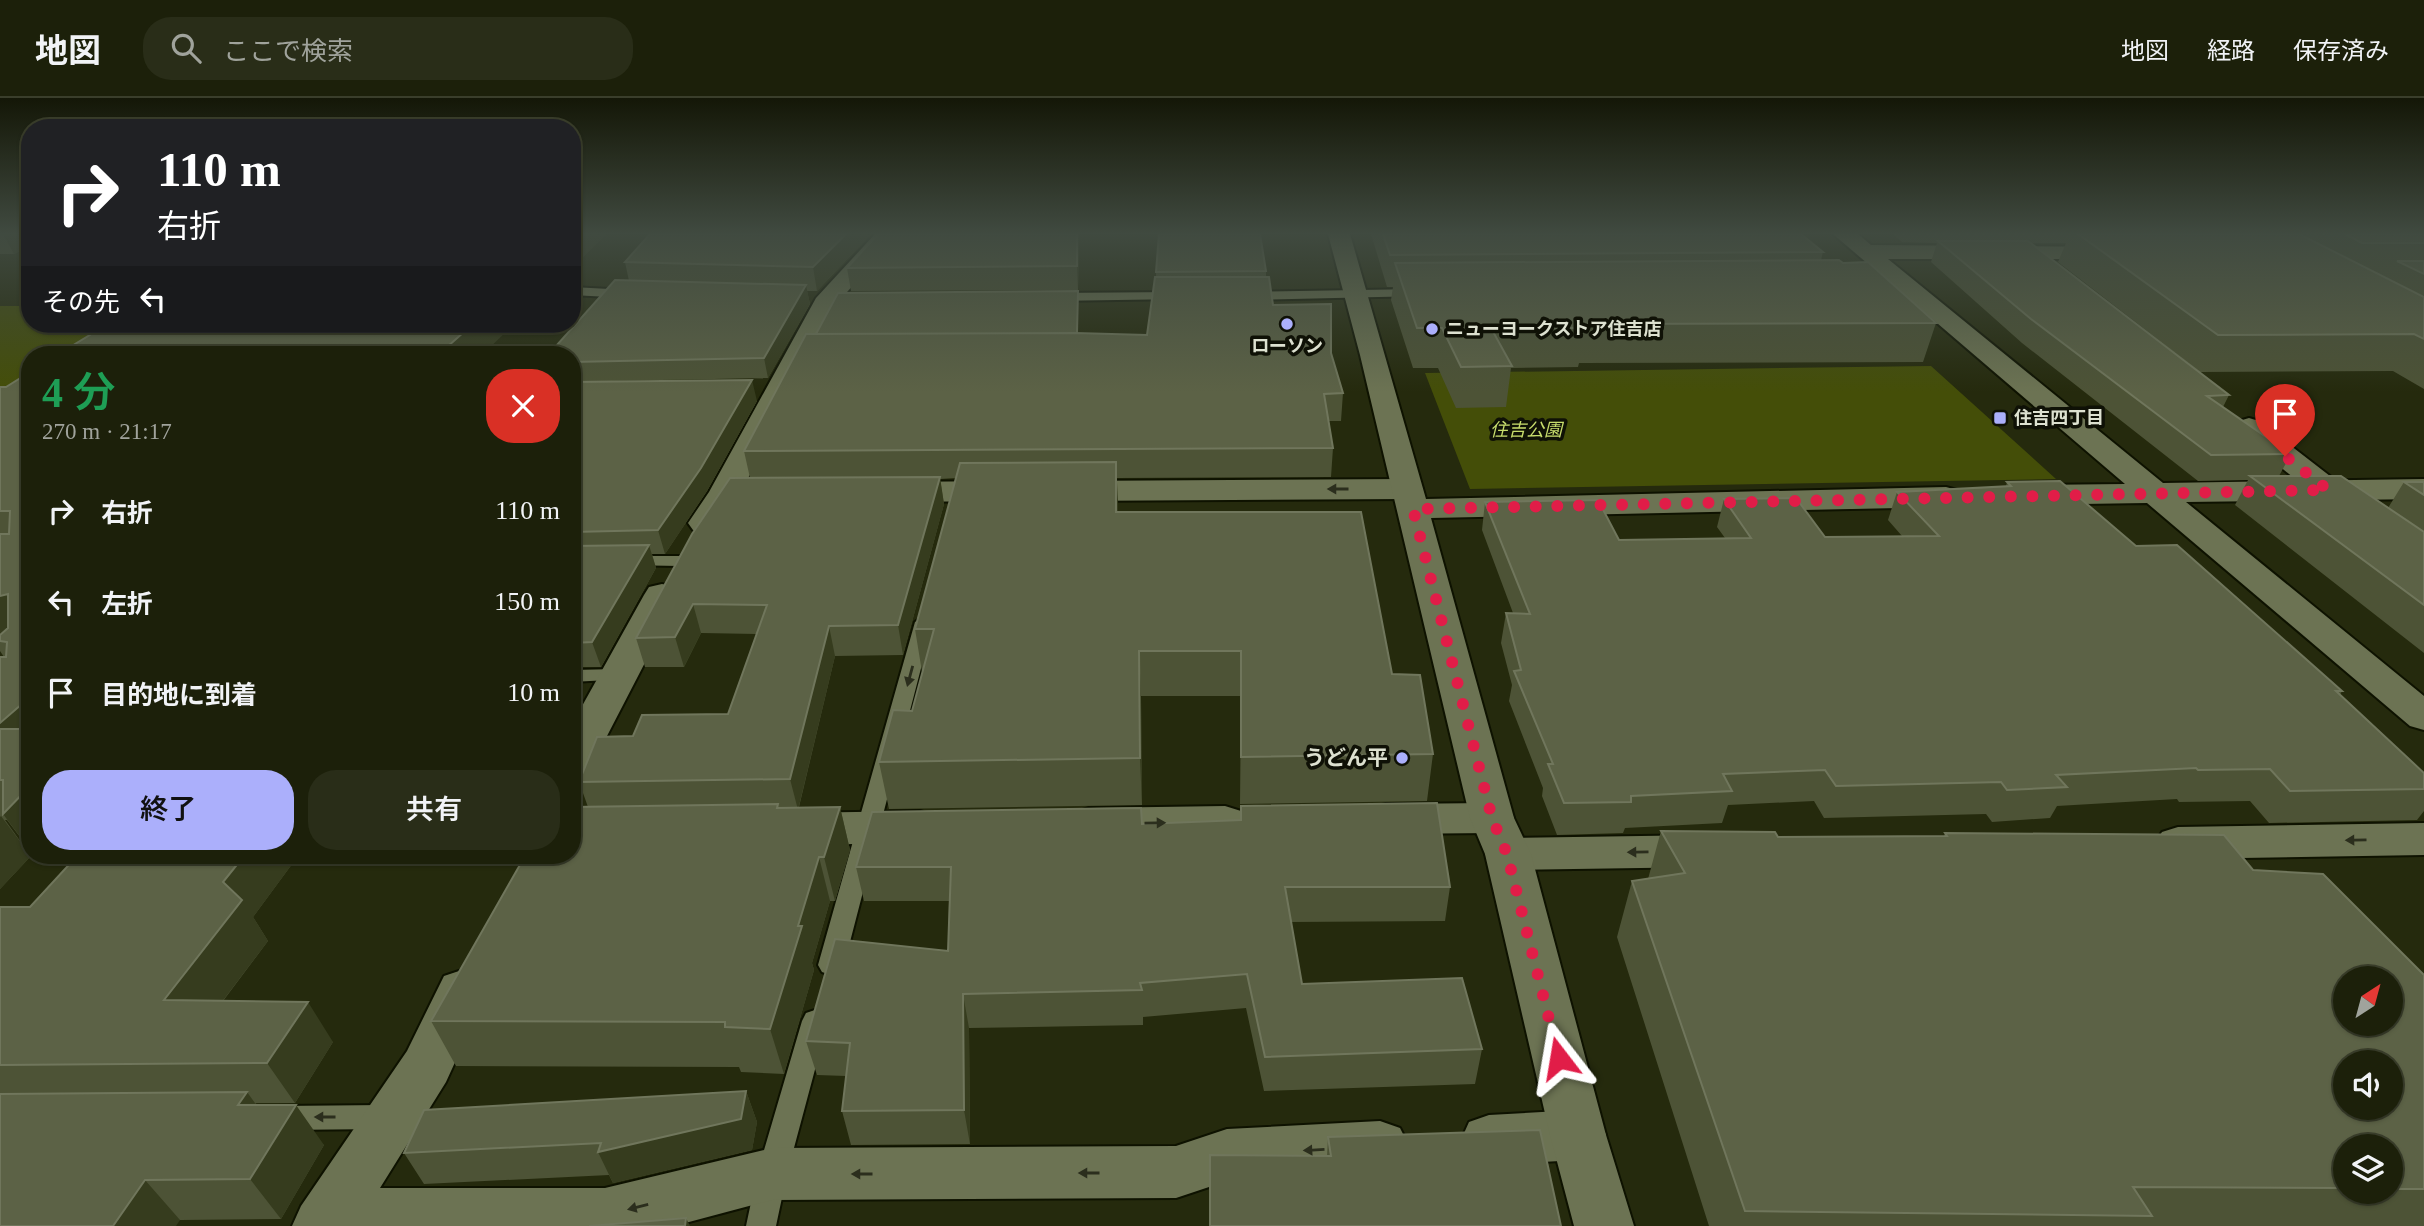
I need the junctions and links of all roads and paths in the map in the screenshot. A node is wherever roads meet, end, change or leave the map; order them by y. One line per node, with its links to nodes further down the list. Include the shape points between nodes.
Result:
1 (838, 287): 18 (street, via 828,297 804,354 765,389 739,492)
2 (1353, 287): 7 (street)
3 (1899, 287): 15 (street)
4 (581, 291): 6 (lane)
5 (1431, 293): 7 (lane)
6 (639, 294)
7 (1355, 294): 9 (lane); 16 (street)
8 (1196, 296): 10 (lane)
9 (1237, 296)
10 (1046, 297)
11 (2231, 413): 13 (street)
12 (2424, 489): 13 (street)
13 (2328, 490): 15 (street); 17 (street)
14 (862, 492): 16 (street, one-way to 14, via 956,498)
15 (2152, 493): 16 (street); 23 (street)
16 (1410, 499): 31 (street)
17 (2424, 557)
18 (680, 561): 19 (lane); 22 (street)
19 (613, 562)
20 (930, 599): 29 (lane, one-way to 29)
21 (581, 676): 22 (lane)
22 (619, 676): 24 (street)
23 (2424, 718)
24 (581, 746)
25 (1345, 820): 31 (street)
26 (1261, 821): 27 (street, one-way to 26)
27 (1052, 824)
28 (954, 826): 29 (street)
29 (870, 828): 30 (street); 39 (lane)
30 (748, 829)
31 (1500, 836): 34 (street, one-way to 31); 38 (street)
32 (2424, 839): 33 (street, one-way to 33)
33 (2132, 844)
34 (1743, 850)
35 (484, 942): 36 (street, via 427,1066)
36 (393, 1117): 37 (lane, one-way to 37); 40 (street)
37 (258, 1118)
38 (1578, 1135): 39 (street, one-way to 39, via 1227,1155 1176,1172); 41 (street)
39 (766, 1200): 40 (street, one-way to 40, via 605,1216)
40 (326, 1221)
41 (1604, 1226)

